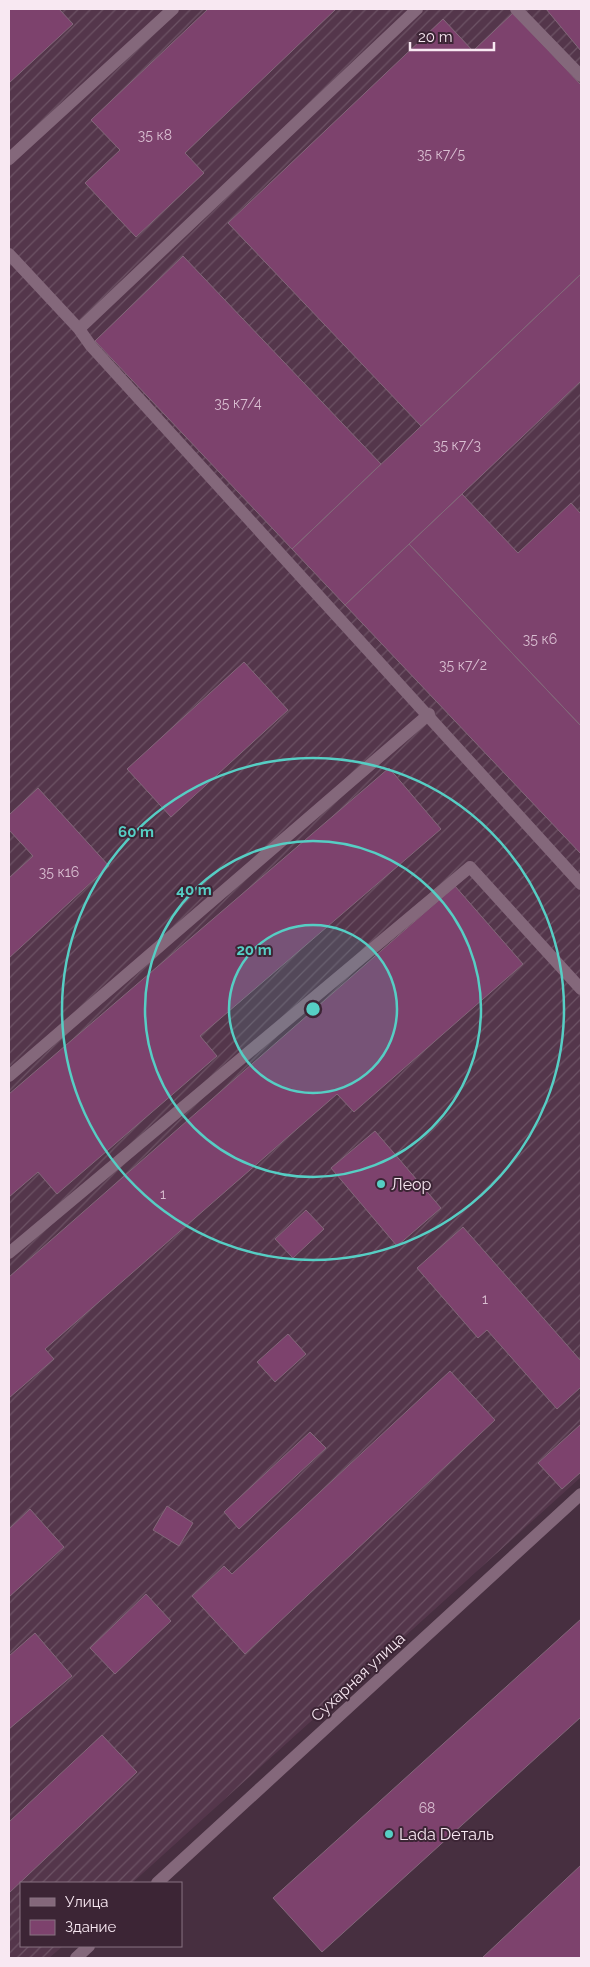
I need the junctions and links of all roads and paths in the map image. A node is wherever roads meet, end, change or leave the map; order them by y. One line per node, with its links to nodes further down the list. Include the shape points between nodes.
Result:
1 (171, 9): 5 (street)
2 (417, 9): 7 (street)
3 (516, 9): 4 (street)
4 (581, 76)
5 (9, 159)
6 (9, 254): 7 (street)
7 (80, 329): 8 (street, via 91,346)
8 (429, 714): 9 (street); 11 (street)
9 (581, 884)
10 (581, 989): 12 (street, via 470,867)
11 (9, 1076)
12 (9, 1253)
13 (581, 1494): 14 (street, Сухарная улица)
14 (159, 1882)
15 (89, 1947): 16 (street)
16 (76, 1958)

